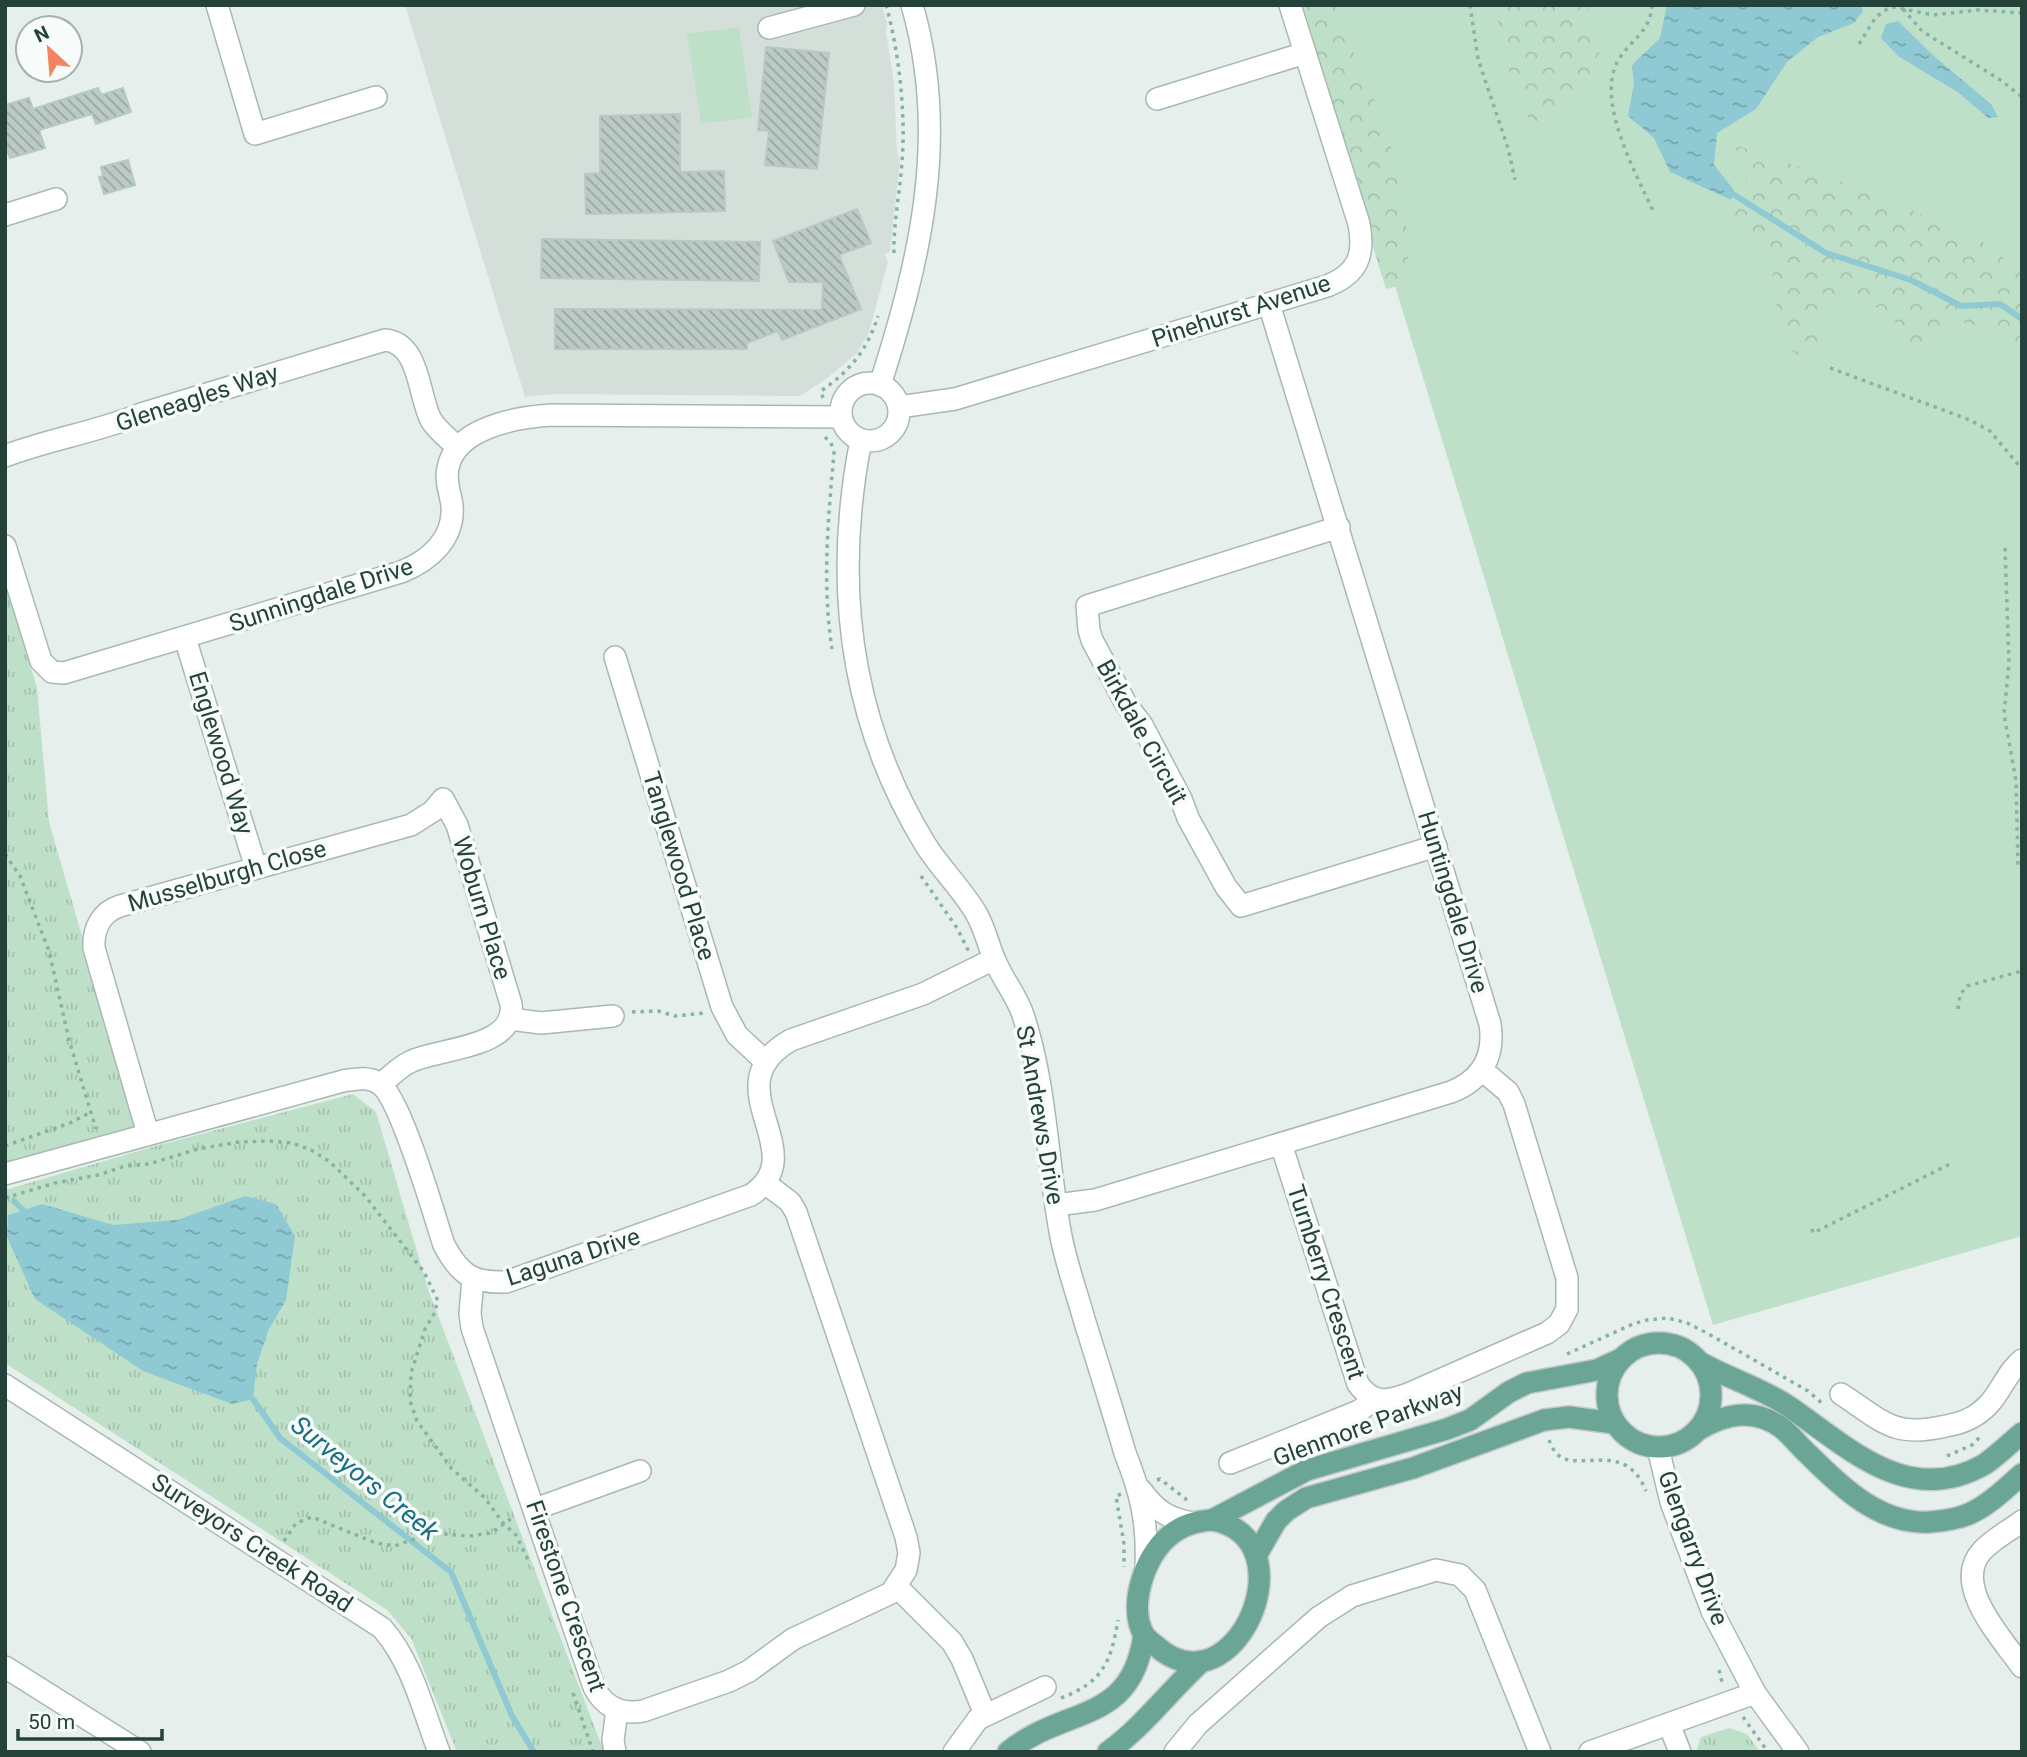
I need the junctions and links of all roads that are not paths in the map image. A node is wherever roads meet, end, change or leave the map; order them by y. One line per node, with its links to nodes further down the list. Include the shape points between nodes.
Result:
1 (217, 5): 7 (street, via 255,134)
2 (912, 5): 12 (street, via 927,87 926,198 915,265)
3 (1290, 5): 6 (street, Pinehurst Avenue)
4 (840, 7): 5 (street)
5 (769, 27)
6 (1305, 53): 8 (street); 11 (street, Pinehurst Avenue, via 1359,224 1362,248 1354,266 1335,283)
7 (376, 97)
8 (1157, 99)
9 (56, 199): 10 (street)
10 (5, 215)
11 (1269, 304): 13 (street, Pinehurst Avenue, via 955,399); 18 (street, Huntingdale Drive)
12 (880, 385): 13 (street); 14 (street, via 863,384 848,393)
13 (899, 407): 15 (street, via 897,424 886,437)
14 (841, 417): 15 (street, via 848,432); 16 (street, via 541,415 475,433)
15 (861, 440): 25 (street, St Andrews Drive, via 846,567 852,642 863,694 904,805 936,862 975,912)
16 (457, 447): 17 (street, Gleneagles Way, via 432,422 407,350 390,336); 20 (street, Sunningdale Drive, via 447,470 452,508 448,529 424,561)
17 (5, 456)
18 (1339, 527): 23 (street, Huntingdale Drive); 23 (street, Birkdale Circuit, via 1087,606 1089,629 1214,866 1241,906)
19 (5, 547): 20 (street, Sunningdale Drive, via 39,655 52,672 71,672)
20 (185, 638): 24 (street, Englewood Way)
21 (615, 657): 28 (street, Tanglewood Place, via 722,1007 737,1035)
22 (443, 799): 24 (street, Musselburgh Close, via 411,825); 27 (street, Woburn Place, via 457,825 511,1004)
23 (1436, 846): 29 (street, Huntingdale Drive, via 1490,1024 1491,1046)
24 (256, 868): 31 (street, Musselburgh Close, via 113,908 96,929 94,948)
25 (994, 959): 28 (street, via 923,993 791,1040); 35 (street, St Andrews Drive, via 1018,999 1031,1041)
26 (613, 1016): 27 (street, via 541,1023)
27 (510, 1019): 30 (street, via 496,1035 410,1062)
28 (766, 1062): 34 (street, via 758,1088 774,1160)
29 (1482, 1070): 32 (street, via 1472,1082 1451,1092); 42 (street, Turnberry Crescent, via 1508,1092 1514,1104 1567,1278 1566,1309 1559,1324 1547,1333 1408,1394)
30 (381, 1084): 31 (street, via 355,1079); 36 (street, Laguna Drive, via 398,1110 444,1245)
31 (148, 1134): 33 (street)
32 (1281, 1144): 35 (street, via 1095,1200); 42 (street, Turnberry Crescent, via 1354,1375 1365,1393)
33 (5, 1174)
34 (765, 1183): 36 (street, Laguna Drive, via 742,1199 520,1278 497,1282); 56 (street, via 796,1212 906,1537 908,1561)
35 (1056, 1205): 50 (street, St Andrews Drive, via 1070,1272)
36 (473, 1279): 51 (street, Firestone Crescent, via 472,1328)
37 (1621, 1359): 39 (main road, via 1636,1348 1664,1343 1685,1350); 43 (main road, via 1606,1395); 52 (main road, Glenmore Parkway, via 1597,1370 1527,1383 1470,1420 1307,1470)
38 (2022, 1360): 41 (street, via 1978,1414 1962,1423 1924,1431 1889,1425)
39 (1701, 1363): 44 (main road, via 1709,1376 1712,1398); 45 (main road, via 1768,1394 1855,1454 1899,1475 1944,1478 1972,1470)
40 (5, 1385): 67 (street, Surveyors Creek Road, via 382,1628 405,1660)
41 (1842, 1394)
42 (1376, 1399): 47 (street, via 1359,1411)
43 (1614, 1423): 46 (main road, via 1633,1441); 54 (main road, Glenmore Parkway, via 1569,1417 1544,1420 1413,1468 1306,1498 1276,1521)
44 (1698, 1430): 46 (main road, via 1673,1446); 49 (main road, via 1731,1415 1763,1418 1780,1426 1865,1504 1906,1521 1941,1521 1971,1513)
45 (2022, 1433)
46 (1658, 1448): 62 (street, Glengarry Drive, via 1671,1502 1703,1589)
47 (1230, 1464)
48 (640, 1471): 51 (street)
49 (2022, 1474)
50 (1138, 1485): 52 (street, St Andrews Drive, via 1168,1517); 55 (street, St Andrews Drive, via 1146,1523)
51 (535, 1509): 63 (street, Firestone Crescent, via 594,1687 604,1702)
52 (1203, 1521): 54 (main road, via 1229,1524); 55 (main road, via 1168,1537)
53 (2022, 1521): 60 (street, via 1981,1552 1972,1578 1978,1602)
54 (1257, 1554): 58 (main road, via 1257,1596 1245,1629 1228,1648)
55 (1146, 1567): 57 (main road, via 1138,1604)
56 (897, 1587): 63 (street, Firestone Crescent, via 793,1639 729,1681 643,1711); 64 (street, via 952,1642)
57 (1144, 1635): 58 (main road, via 1167,1655); 70 (main road, via 1136,1667 1121,1692 1099,1708 1028,1737)
58 (1202, 1661): 71 (main road)
59 (5, 1667): 66 (street)
60 (2022, 1667)
61 (1045, 1687): 64 (street)
62 (1755, 1693): 65 (street); 76 (street, Glengarry Drive)
63 (617, 1710): 68 (street)
64 (985, 1714): 69 (street)
65 (1669, 1724): 74 (street); 75 (street)
66 (140, 1752)
67 (439, 1752)
68 (615, 1752)
69 (954, 1752)
70 (1008, 1752)
71 (1108, 1752)
72 (1175, 1752): 73 (street, via 1198,1724 1330,1608 1362,1591 1436,1570 1460,1575 1475,1590)
73 (1540, 1752)
74 (1590, 1752)
75 (1680, 1752)
76 (1798, 1752)

